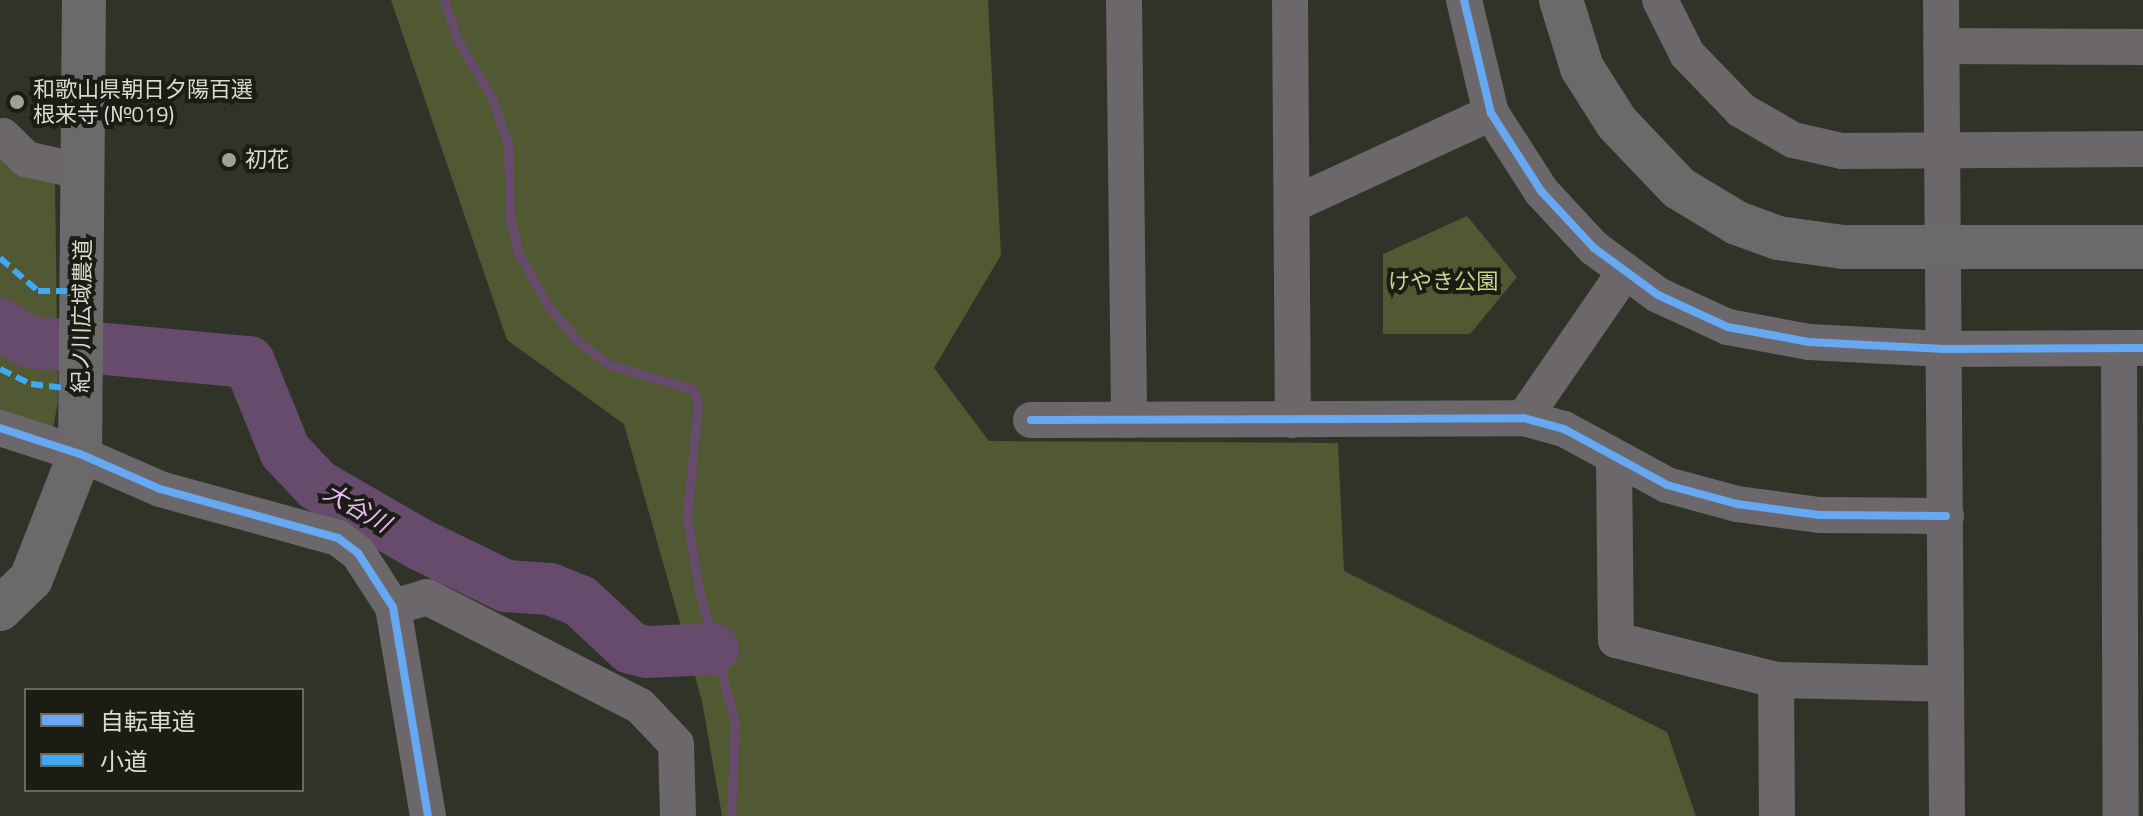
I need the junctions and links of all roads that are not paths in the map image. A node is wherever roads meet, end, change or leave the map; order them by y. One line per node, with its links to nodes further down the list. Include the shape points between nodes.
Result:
1 (84, 0): 14 (street, 紀ノ川広域農道)
2 (1124, 0): 23 (street)
3 (1290, 0): 15 (street)
4 (1464, 0): 10 (street)
5 (1561, 0): 17 (street, via 1582,68 1603,104 1659,170 1711,209 1737,223 1808,244)
6 (1660, 0): 12 (street, via 1687,54 1741,110 1793,140 1842,151)
7 (1941, 0): 8 (street)
8 (1941, 46): 9 (street); 12 (street)
9 (2143, 47)
10 (1491, 113): 15 (street); 18 (street, via 1541,191)
11 (3, 136): 14 (street, via 26,159)
12 (1939, 149): 13 (street); 17 (street)
13 (2143, 149)
14 (84, 172): 26 (street, 紀ノ川広域農道)
15 (1294, 204): 24 (street)
16 (2143, 247): 17 (street)
17 (1942, 248): 20 (street)
18 (1624, 273): 20 (street, via 1728,327 1809,342); 21 (street)
19 (2131, 348): 20 (street); 31 (street)
20 (1944, 349): 28 (street)
21 (1524, 418): 24 (street); 27 (street, via 1564,429)
22 (1031, 420): 23 (street)
23 (1129, 420): 24 (street)
24 (1293, 420)
25 (0, 428): 26 (street)
26 (80, 454): 29 (street, via 160,489 338,538 358,553); 30 (street, 紀ノ川広域農道, via 31,579)
27 (1614, 459): 28 (street, via 1667,485 1737,504 1819,515); 32 (street, via 1616,640)
28 (1946, 516): 33 (street)
29 (393, 607): 34 (street); 35 (street, via 427,597 640,706 676,744)
30 (0, 609)
31 (2132, 624): 38 (street)
32 (1776, 680): 33 (street); 36 (street)
33 (1946, 684): 37 (street)
34 (428, 816)
35 (678, 816)
36 (1777, 816)
37 (1947, 816)
38 (2121, 816)

